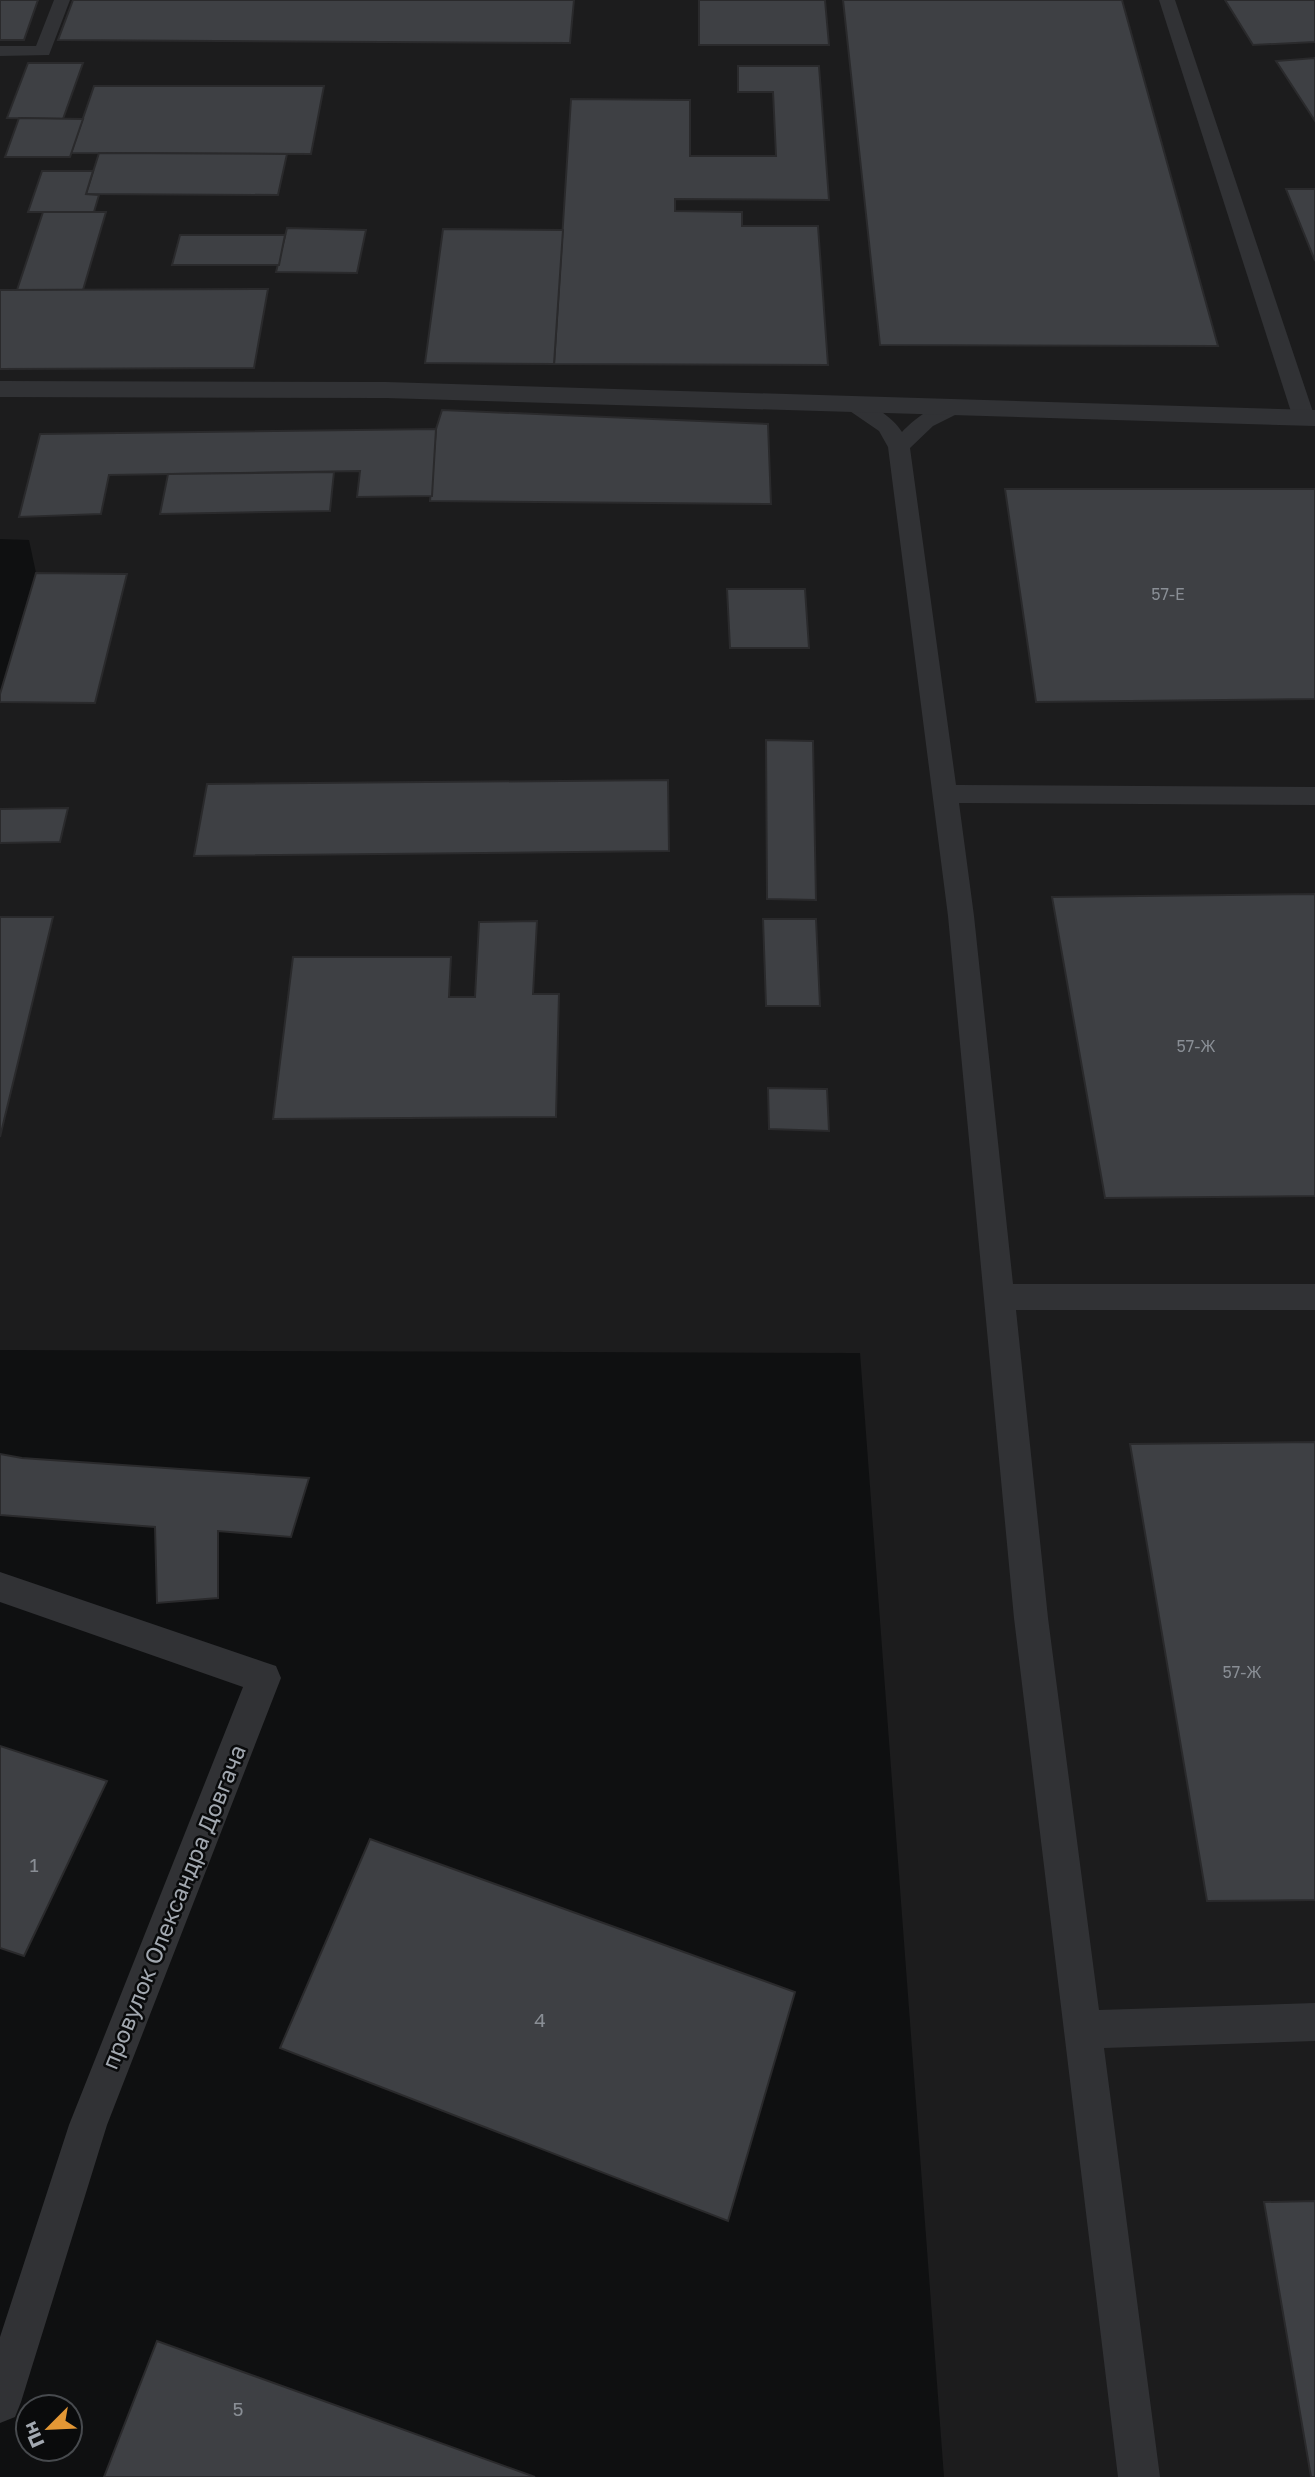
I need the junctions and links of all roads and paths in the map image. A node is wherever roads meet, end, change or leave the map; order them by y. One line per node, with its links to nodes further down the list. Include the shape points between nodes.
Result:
1 (62, 0): 3 (lane, via 43,51)
2 (1167, 0): 7 (lane)
3 (0, 51)
4 (0, 389): 5 (street, via 386,390)
5 (850, 403): 6 (street); 8 (lane, via 888,427)
6 (952, 409): 7 (street); 8 (lane, via 925,421)
7 (1309, 418)
8 (899, 447): 9 (lane)
9 (944, 794): 10 (lane); 11 (lane, via 961,916)
10 (1315, 796)
11 (999, 1297): 12 (lane); 15 (lane, via 1031,1618)
12 (1315, 1297)
13 (0, 1587): 16 (lane, провулок Олександра Довгача, via 264,1678 88,2124)
14 (1315, 2022): 15 (lane)
15 (1082, 2030): 17 (lane)
16 (0, 2402)
17 (1139, 2477)

